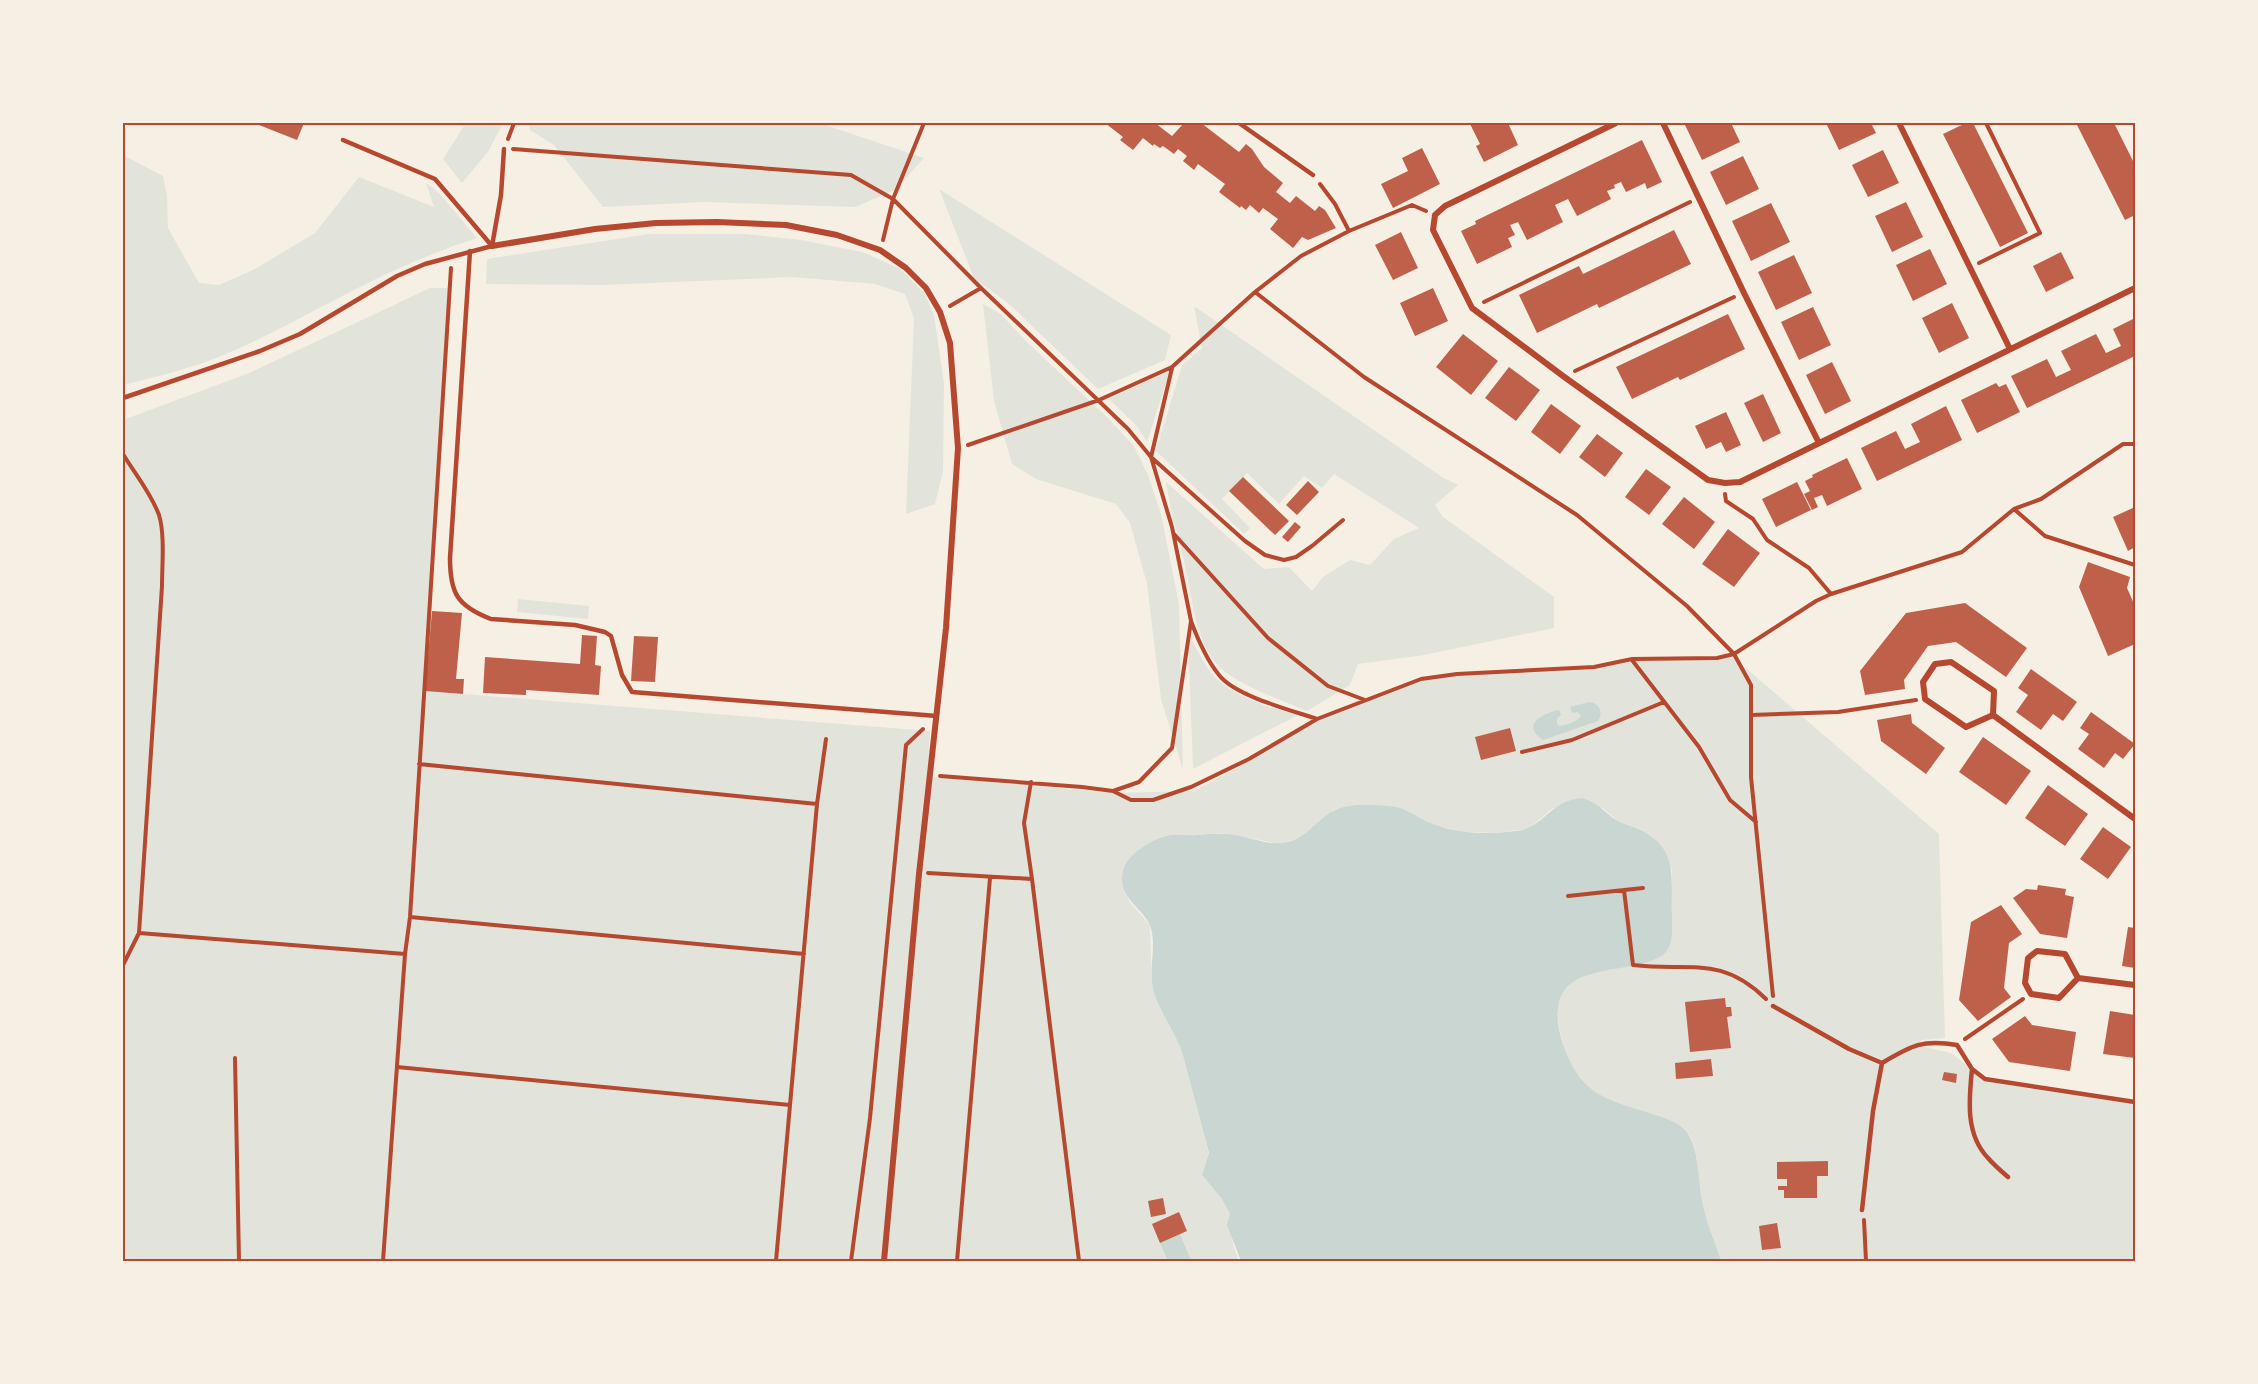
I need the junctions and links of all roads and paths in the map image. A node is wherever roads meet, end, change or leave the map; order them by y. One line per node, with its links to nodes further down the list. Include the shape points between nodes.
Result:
1 (514, 123): 9 (path)
2 (924, 123): 15 (path, via 893,199)
3 (1239, 123): 10 (lane)
4 (1616, 123): 12 (street, via 1445,206)
5 (1664, 123): 11 (street)
6 (1899, 123): 18 (street)
7 (1986, 123): 18 (path, via 2040,233)
8 (343, 140): 14 (lane, via 435,179)
9 (504, 149): 14 (lane)
10 (1313, 175): 13 (path)
11 (1699, 198): 22 (street); 23 (path)
12 (1435, 215): 13 (path, via 1412,205); 23 (street, via 1433,230)
13 (1349, 231): 21 (path, via 1301,256)
14 (492, 246): 15 (street, via 595,229 717,222 786,225 837,235); 16 (lane)
15 (880, 250): 24 (street, via 926,288)
16 (470, 251): 17 (lane); 48 (lane, via 450,558 451,582 461,602 491,619 583,626 605,632 611,636 622,675 632,692)
17 (451, 256): 28 (lane, via 397,276 300,334); 53 (path)
18 (1970, 267): 25 (street)
19 (981, 288): 24 (path)
20 (2135, 288): 25 (street)
21 (1255, 292): 26 (path); 42 (path, via 1364,377 1577,515 1687,606)
22 (1744, 293): 27 (path); 30 (street)
23 (1472, 308): 27 (street)
24 (940, 312): 32 (street, via 950,343)
25 (2010, 349): 30 (street)
26 (1172, 367): 29 (path); 34 (path)
27 (1563, 376): 35 (street, via 1708,480)
28 (123, 398)
29 (1099, 400): 32 (path); 34 (path)
30 (1819, 443): 35 (street, via 1740,482)
31 (2135, 444): 36 (path, via 2123,444 2041,499)
32 (958, 448): 48 (street)
33 (123, 454): 67 (path, via 152,500 161,536 162,586)
34 (1151, 457): 37 (path, via 1265,555 1284,560 1296,557); 38 (path)
35 (1725, 483): 40 (path, via 1726,501 1753,519 1767,540 1809,568)
36 (2014, 509): 39 (path, via 2045,536); 40 (path, via 1962,552)
37 (1343, 520)
38 (1173, 534): 41 (path); 45 (path, via 1268,638 1328,686)
39 (2135, 565)
40 (1831, 594): 42 (path)
41 (1191, 621): 50 (path, via 1220,677 1243,692); 56 (path, via 1172,748 1139,782)
42 (1734, 654): 43 (path, via 1717,658); 47 (path, via 1751,685)
43 (1632, 659): 45 (path, via 1594,667 1421,679); 46 (path)
44 (1925, 699): 47 (path, via 1838,712); 49 (street, via 1966,727); 49 (street, via 1923,682 1935,664 1951,662 1994,691)
45 (1366, 700): 50 (path)
46 (1664, 702): 52 (path, via 1572,740); 59 (path, via 1699,747 1730,800)
47 (1751, 715): 59 (path)
48 (937, 716): 54 (street); 87 (path, via 906,745 870,1118)
49 (1993, 716): 58 (street)
50 (1317, 719): 56 (path, via 1249,759 1153,801 1131,801)
51 (826, 739): 57 (path)
52 (1522, 752)
53 (419, 764): 57 (path); 66 (path)
54 (930, 775): 55 (path); 60 (street)
55 (1031, 782): 56 (path); 62 (path, via 1023,823)
56 (1113, 791)
57 (817, 804): 69 (path)
58 (2135, 819)
59 (1756, 822): 74 (path)
60 (919, 874): 61 (path); 88 (street)
61 (990, 878): 62 (path); 89 (path)
62 (1032, 879): 90 (path)
63 (1643, 888): 64 (path)
64 (1624, 890): 65 (path); 74 (path, via 1633,965 1696,966 1730,973 1755,987)
65 (1568, 896)
66 (410, 917): 68 (path); 69 (path)
67 (139, 933): 68 (path); 70 (path)
68 (405, 954): 78 (path)
69 (804, 954): 81 (path)
70 (123, 965)
71 (2078, 978): 72 (street); 73 (street, via 2059,998); 73 (street, via 2065,954 2037,951 2028,957 2025,983)
72 (2135, 985)
73 (2031, 994): 75 (path)
74 (1773, 1006): 77 (lane)
75 (1957, 1045): 77 (lane, via 1927,1042); 79 (lane)
76 (235, 1058): 84 (path)
77 (1882, 1064): 83 (lane)
78 (397, 1067): 81 (path); 85 (path)
79 (1972, 1069): 80 (lane, via 1985,1079); 82 (lane, via 1968,1106 1974,1134 1986,1156)
80 (2135, 1102)
81 (790, 1105): 86 (path)
82 (2008, 1177)
83 (1862, 1210): 91 (path)
84 (239, 1261)
85 (383, 1261)
86 (776, 1261)
87 (851, 1261)
88 (884, 1261)
89 (957, 1261)
90 (1079, 1261)
91 (1866, 1261)

